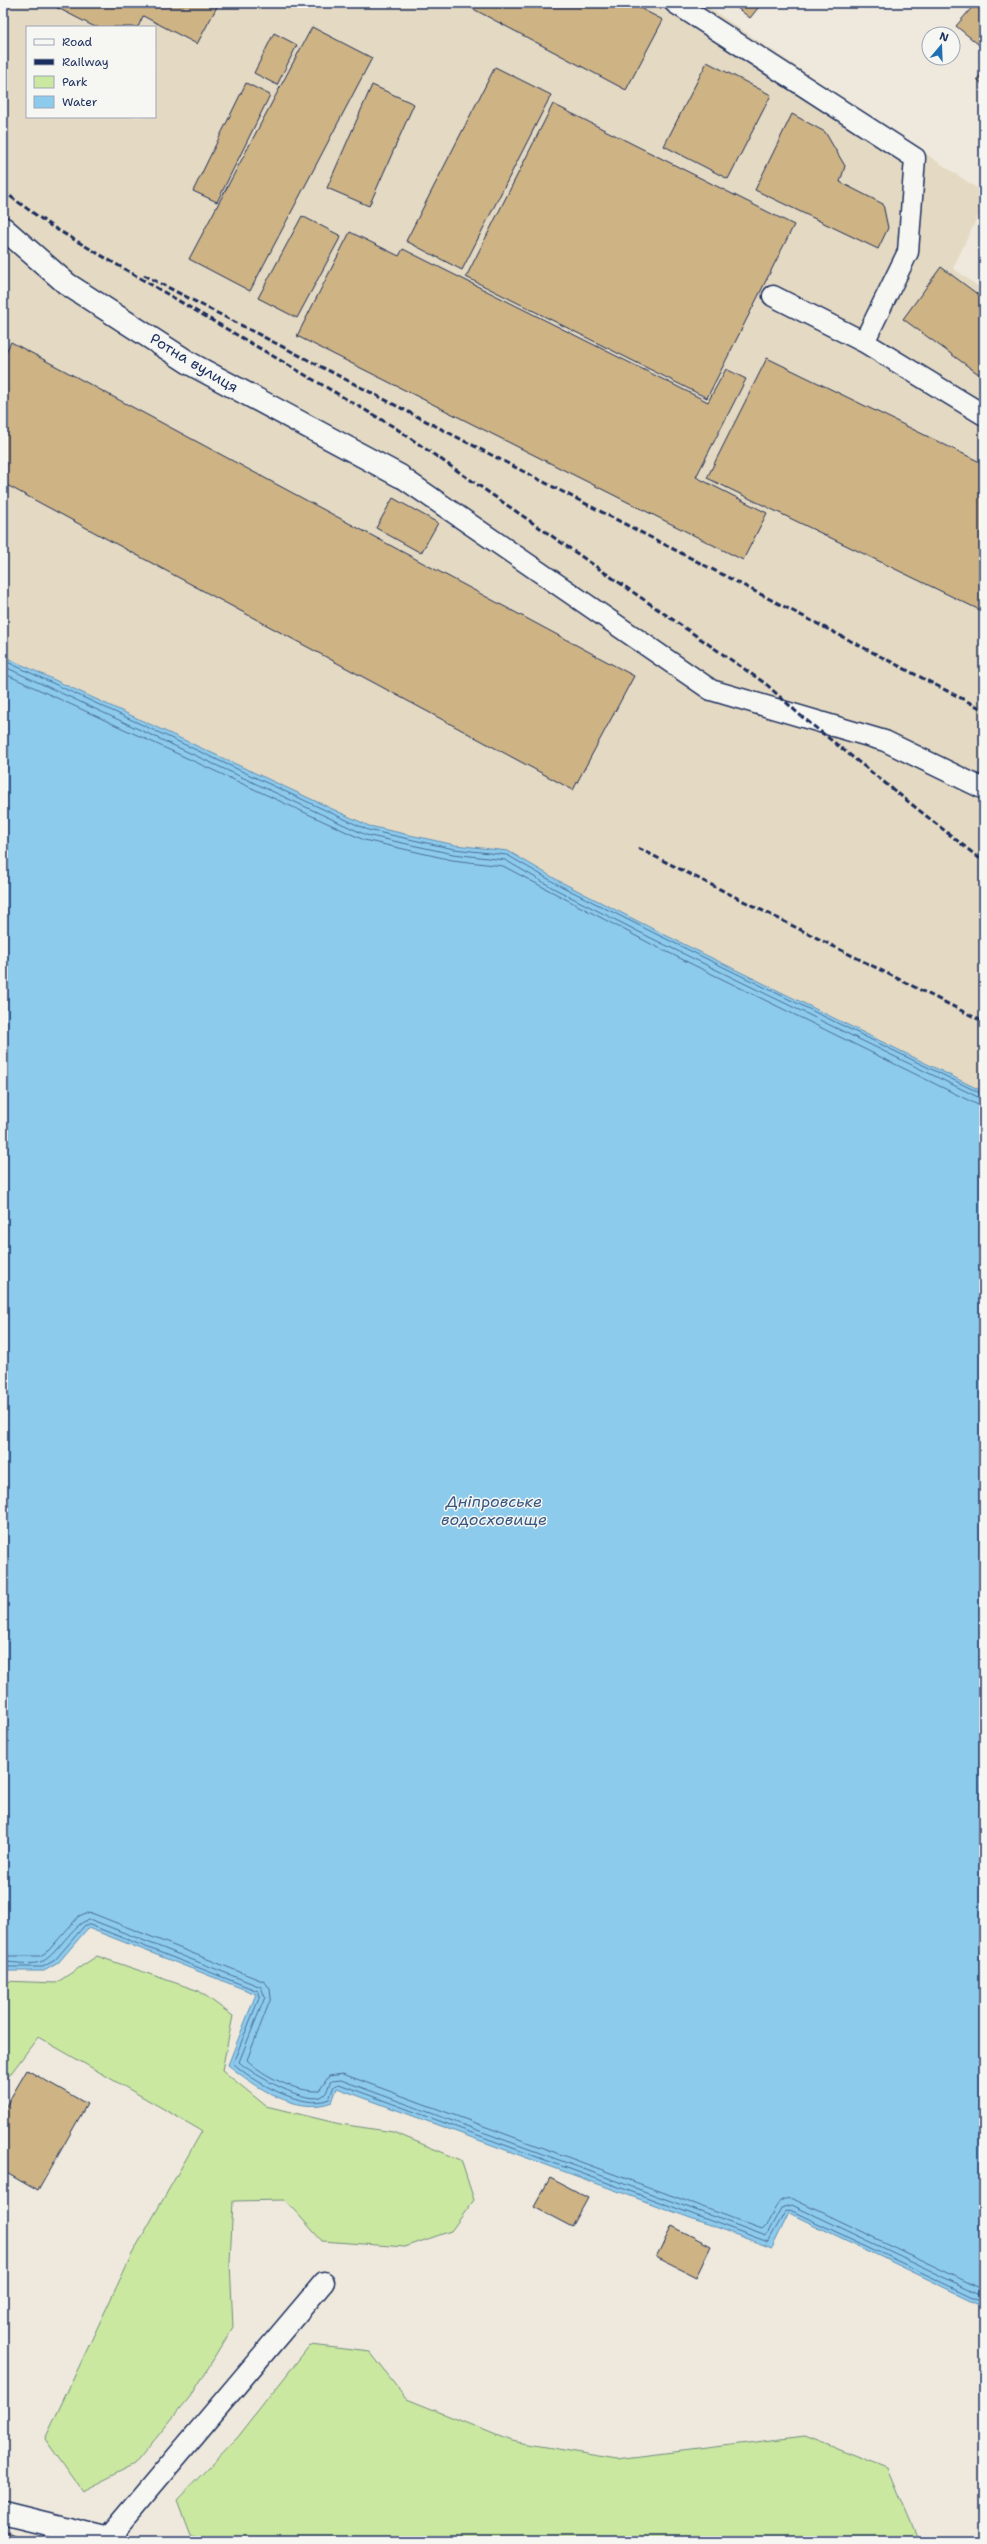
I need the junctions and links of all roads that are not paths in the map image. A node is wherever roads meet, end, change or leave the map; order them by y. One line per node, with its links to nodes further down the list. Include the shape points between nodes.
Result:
1 (674, 3): 4 (lane, via 915,158 908,252)
2 (3, 228): 6 (street, Ротна вулиця, via 67,284 191,364)
3 (774, 296): 4 (lane)
4 (864, 342): 5 (lane)
5 (984, 415)
6 (400, 476): 7 (lane, via 711,690 885,741)
7 (984, 789)
8 (324, 2282): 10 (lane)
9 (3, 2513): 10 (street)
10 (112, 2540)

